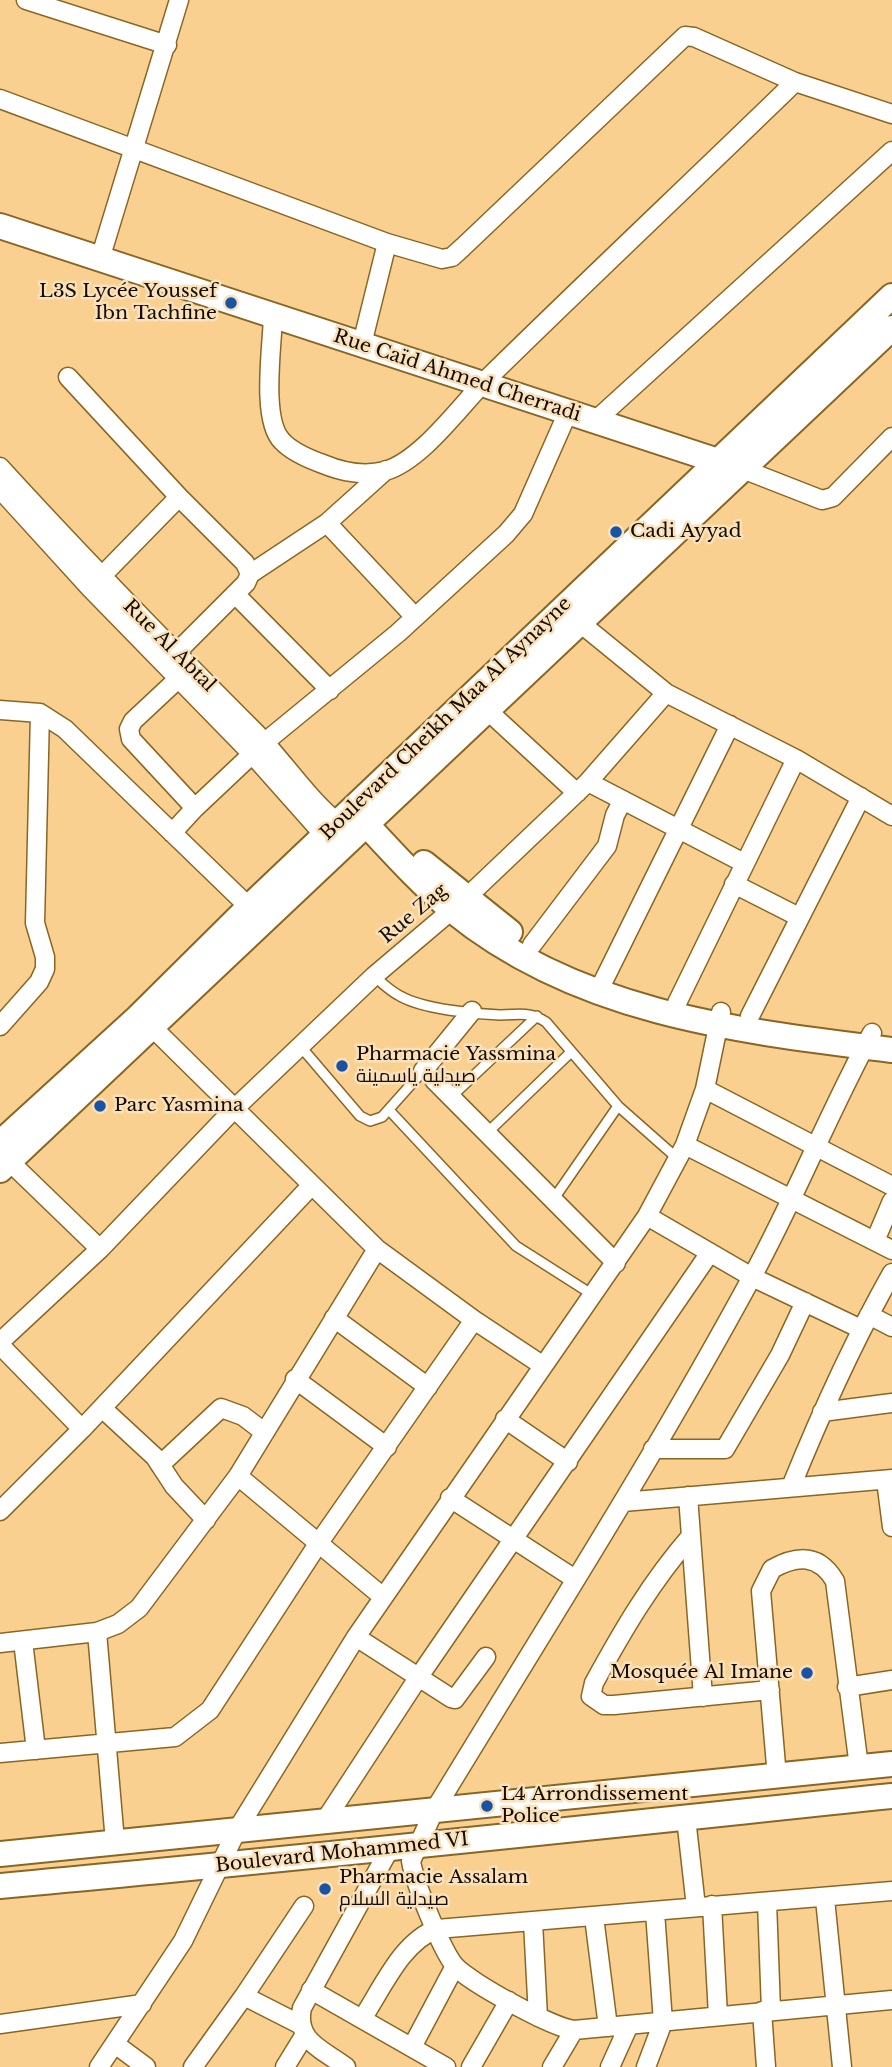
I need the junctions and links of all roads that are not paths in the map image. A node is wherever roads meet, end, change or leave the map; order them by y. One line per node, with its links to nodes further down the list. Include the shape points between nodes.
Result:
1 (26, 0): 3 (street)
2 (179, 0): 3 (street)
3 (167, 45): 7 (street)
4 (795, 82): 6 (street); 10 (street, via 685,36 452,257 442,259); 17 (street)
5 (0, 99): 7 (street)
6 (892, 114)
7 (132, 150): 10 (street); 11 (street)
8 (892, 151): 19 (street)
9 (0, 226): 11 (street, Rue Caïd Ahmed Cherradi)
10 (387, 243): 15 (street)
11 (100, 259): 13 (street, Rue Caïd Ahmed Cherradi)
12 (892, 296): 21 (street, Boulevard Cheikh Maa Al Aynayne)
13 (273, 317): 15 (street, Rue Caïd Ahmed Cherradi); 24 (street, via 270,402 280,440 330,467 366,474)
14 (892, 328): 23 (street, Boulevard Cheikh Maa Al Aynayne)
15 (362, 344): 17 (street, Rue Caïd Ahmed Cherradi)
16 (68, 377): 26 (street)
17 (482, 384): 18 (street, Rue Caïd Ahmed Cherradi); 24 (street, via 426,443)
18 (568, 412): 19 (street, Rue Caïd Ahmed Cherradi); 31 (street, via 523,514)
19 (595, 421): 21 (street, Rue Caïd Ahmed Cherradi)
20 (892, 437): 23 (street, Rue Caïd Ahmed Cherradi, via 833,497 822,500)
21 (716, 460): 23 (street, Rue Caïd Ahmed Cherradi); 50 (street, Boulevard Cheikh Maa Al Aynayne)
22 (0, 467): 29 (street, Rue Al Abtal)
23 (740, 468): 32 (street, Boulevard Cheikh Maa Al Aynayne)
24 (386, 470): 27 (street)
25 (0, 489): 29 (street, Rue Al Abtal)
26 (178, 497): 28 (street, via 245,563); 29 (street)
27 (327, 523): 28 (street); 31 (street)
28 (250, 574): 30 (street)
29 (96, 583): 33 (street, Rue Al Abtal)
30 (235, 594): 33 (street); 35 (street)
31 (415, 617): 35 (street)
32 (579, 622): 36 (street); 38 (street, Boulevard Cheikh Maa Al Aynayne)
33 (171, 658): 34 (street, Rue Al Abtal); 41 (street, Rue Al Abtal)
34 (179, 678): 41 (street, Rue Al Abtal); 46 (street, via 129,729 131,739)
35 (330, 690): 41 (street)
36 (666, 693): 40 (street); 43 (street, Rue Zag)
37 (0, 710): 39 (street)
38 (486, 710): 43 (street); 48 (street, Boulevard Cheikh Maa Al Aynayne)
39 (40, 713): 51 (street, via 65,729); 65 (street, via 35,923 45,969)
40 (730, 725): 42 (street); 49 (street)
41 (258, 748): 46 (street); 50 (street, Rue Al Abtal, via 321,809)
42 (796, 759): 44 (street); 52 (street)
43 (583, 787): 45 (street); 54 (street, Rue Zag)
44 (861, 797): 47 (street); 56 (street)
45 (623, 800): 49 (street); 57 (street, via 607,846)
46 (195, 808): 51 (street)
47 (892, 816)
48 (373, 826): 54 (street); 66 (street, Boulevard Cheikh Maa Al Aynayne)
49 (678, 827): 52 (street); 59 (street)
50 (332, 830): 55 (street, Boulevard Cheikh Maa Al Aynayne)
51 (172, 833): 55 (street)
52 (744, 863): 53 (street)
53 (733, 884): 56 (street); 60 (street)
54 (459, 904): 57 (street); 58 (street, Rue Zag); 59 (street, via 495,940)
55 (248, 906): 80 (street, Boulevard Cheikh Maa Al Aynayne)
56 (799, 917): 63 (street)
57 (532, 945): 59 (street)
58 (374, 976): 61 (lane, via 409,1000); 68 (street, Rue Zag)
59 (601, 986): 60 (street); 64 (street)
60 (677, 1003): 64 (street)
61 (472, 1011): 62 (lane); 71 (street)
62 (537, 1016): 70 (lane); 73 (lane)
63 (750, 1016): 64 (street); 67 (street)
64 (720, 1019): 67 (street); 72 (street)
65 (0, 1026)
66 (152, 1027): 75 (street); 80 (street, Boulevard Cheikh Maa Al Aynayne)
67 (876, 1038): 69 (street); 78 (street)
68 (301, 1047): 75 (street, Rue Zag); 76 (lane, via 360,1116 370,1121)
69 (892, 1050)
70 (570, 1053): 74 (lane); 77 (lane)
71 (428, 1076): 73 (street); 76 (lane)
72 (705, 1089): 78 (street); 79 (street)
73 (451, 1097): 77 (street)
74 (618, 1107): 79 (lane); 84 (lane)
75 (233, 1110): 81 (street); 89 (street, Rue Zag)
76 (389, 1110): 95 (lane, via 516,1246)
77 (486, 1134): 84 (street)
78 (818, 1146): 82 (street); 83 (street)
79 (682, 1152): 83 (street); 86 (street)
80 (3, 1158): 89 (street)
81 (311, 1186): 88 (street); 106 (street)
82 (892, 1186)
83 (793, 1199): 87 (street); 94 (street)
84 (553, 1200): 92 (street)
85 (892, 1201): 87 (street)
86 (647, 1216): 91 (street); 92 (street)
87 (875, 1241): 90 (street)
88 (377, 1248): 97 (street); 98 (street)
89 (100, 1250): 101 (street, Rue Zag)
90 (892, 1250)
91 (709, 1254): 94 (street); 113 (street)
92 (616, 1263): 95 (street)
93 (892, 1273): 99 (street)
94 (752, 1277): 96 (street); 112 (street)
95 (593, 1295): 102 (street)
96 (805, 1302): 99 (street); 112 (street, via 725,1449)
97 (334, 1318): 103 (street); 104 (street)
98 (474, 1320): 102 (street); 104 (street)
99 (865, 1322): 100 (street); 107 (street)
100 (892, 1327)
101 (0, 1344): 109 (street)
102 (542, 1365): 108 (street)
103 (295, 1380): 110 (street); 111 (street)
104 (428, 1387): 111 (street)
105 (892, 1403): 107 (street)
106 (102, 1408): 109 (street); 114 (street)
107 (822, 1412): 117 (street)
108 (505, 1419): 113 (street); 119 (street)
109 (82, 1429): 121 (street)
110 (264, 1432): 114 (street, via 243,1416 220,1408); 115 (street)
111 (387, 1447): 126 (street)
112 (653, 1449): 120 (street)
113 (568, 1462): 125 (street)
114 (160, 1465): 122 (street)
115 (238, 1476): 122 (street); 126 (street)
116 (889, 1480): 117 (street); 123 (street)
117 (791, 1487): 118 (street)
118 (688, 1496): 120 (street); 124 (street)
119 (450, 1498): 125 (street); 128 (street)
120 (623, 1502): 127 (street)
121 (0, 1511)
122 (206, 1520): 129 (street, via 139,1608 118,1625)
123 (892, 1527)
124 (691, 1536): 138 (street); 138 (street, via 634,1610 591,1696 604,1705)
125 (514, 1541): 127 (street); 134 (street)
126 (318, 1544): 128 (street); 139 (street, via 210,1710 175,1737)
127 (575, 1579): 146 (street)
128 (383, 1597): 130 (street)
129 (97, 1632): 131 (street); 139 (street)
130 (356, 1637): 134 (street); 149 (street)
131 (23, 1641): 132 (street); 140 (street)
132 (0, 1643)
133 (486, 1657): 134 (street, via 455,1699)
134 (418, 1678): 148 (street)
135 (892, 1680): 136 (street)
136 (847, 1687): 137 (street, via 835,1581 818,1562 802,1558 772,1569 761,1591); 143 (street)
137 (770, 1690): 138 (street); 144 (street)
138 (703, 1697)
139 (106, 1744): 140 (street); 150 (street)
140 (36, 1749): 141 (street)
141 (0, 1753)
142 (892, 1764): 143 (street, Boulevard Mohammed VI)
143 (859, 1767): 144 (street, Boulevard Mohammed VI)
144 (777, 1777): 146 (street, Boulevard Mohammed VI)
145 (892, 1796): 147 (street, Boulevard Mohammed VI)
146 (434, 1811): 148 (street, Boulevard Mohammed VI); 151 (street)
147 (686, 1818): 151 (street, Boulevard Mohammed VI); 160 (street)
148 (324, 1822): 149 (street, Boulevard Mohammed VI)
149 (237, 1830): 150 (street, Boulevard Mohammed VI); 154 (street)
150 (115, 1842): 153 (street, Boulevard Mohammed VI)
151 (415, 1845): 152 (street, Boulevard Mohammed VI); 164 (street, via 413,1873)
152 (389, 1850): 154 (street, Boulevard Mohammed VI); 166 (street)
153 (0, 1854)
154 (220, 1866): 155 (street, Boulevard Mohammed VI); 170 (street, via 183,1941)
155 (0, 1886)
156 (892, 1891): 157 (street)
157 (825, 1899): 158 (street); 171 (street)
158 (767, 1902): 160 (street); 172 (street)
159 (304, 1906): 167 (street)
160 (704, 1906): 161 (street); 173 (street)
161 (655, 1912): 162 (street); 176 (street)
162 (594, 1917): 163 (street); 179 (street)
163 (533, 1922): 164 (street); 174 (street)
164 (438, 1929): 165 (street); 175 (street, via 423,1934 409,1948)
165 (456, 1966): 169 (street); 183 (street)
166 (311, 1990): 175 (street); 180 (street, via 302,2008)
167 (244, 1996): 180 (street); 186 (street)
168 (892, 2000): 171 (street)
169 (509, 2001): 174 (street); 190 (street)
170 (142, 2004): 177 (street); 182 (street)
171 (837, 2006): 172 (street); 195 (street)
172 (767, 2011): 173 (street); 194 (street)
173 (718, 2016): 176 (street)
174 (538, 2017): 181 (street)
175 (362, 2019): 183 (street)
176 (663, 2022): 178 (street); 193 (street)
177 (0, 2024)
178 (629, 2025): 179 (street); 192 (street)
179 (608, 2027): 181 (street)
180 (301, 2030): 187 (street); 188 (street)
181 (574, 2030): 191 (street)
182 (115, 2043): 184 (street); 185 (street)
183 (419, 2056): 189 (street)
184 (99, 2067)
185 (146, 2067)
186 (193, 2067)
187 (285, 2067)
188 (346, 2067)
189 (446, 2067)
190 (471, 2067)
191 (552, 2067)
192 (610, 2067)
193 (646, 2067)
194 (766, 2067)
195 (842, 2067)

